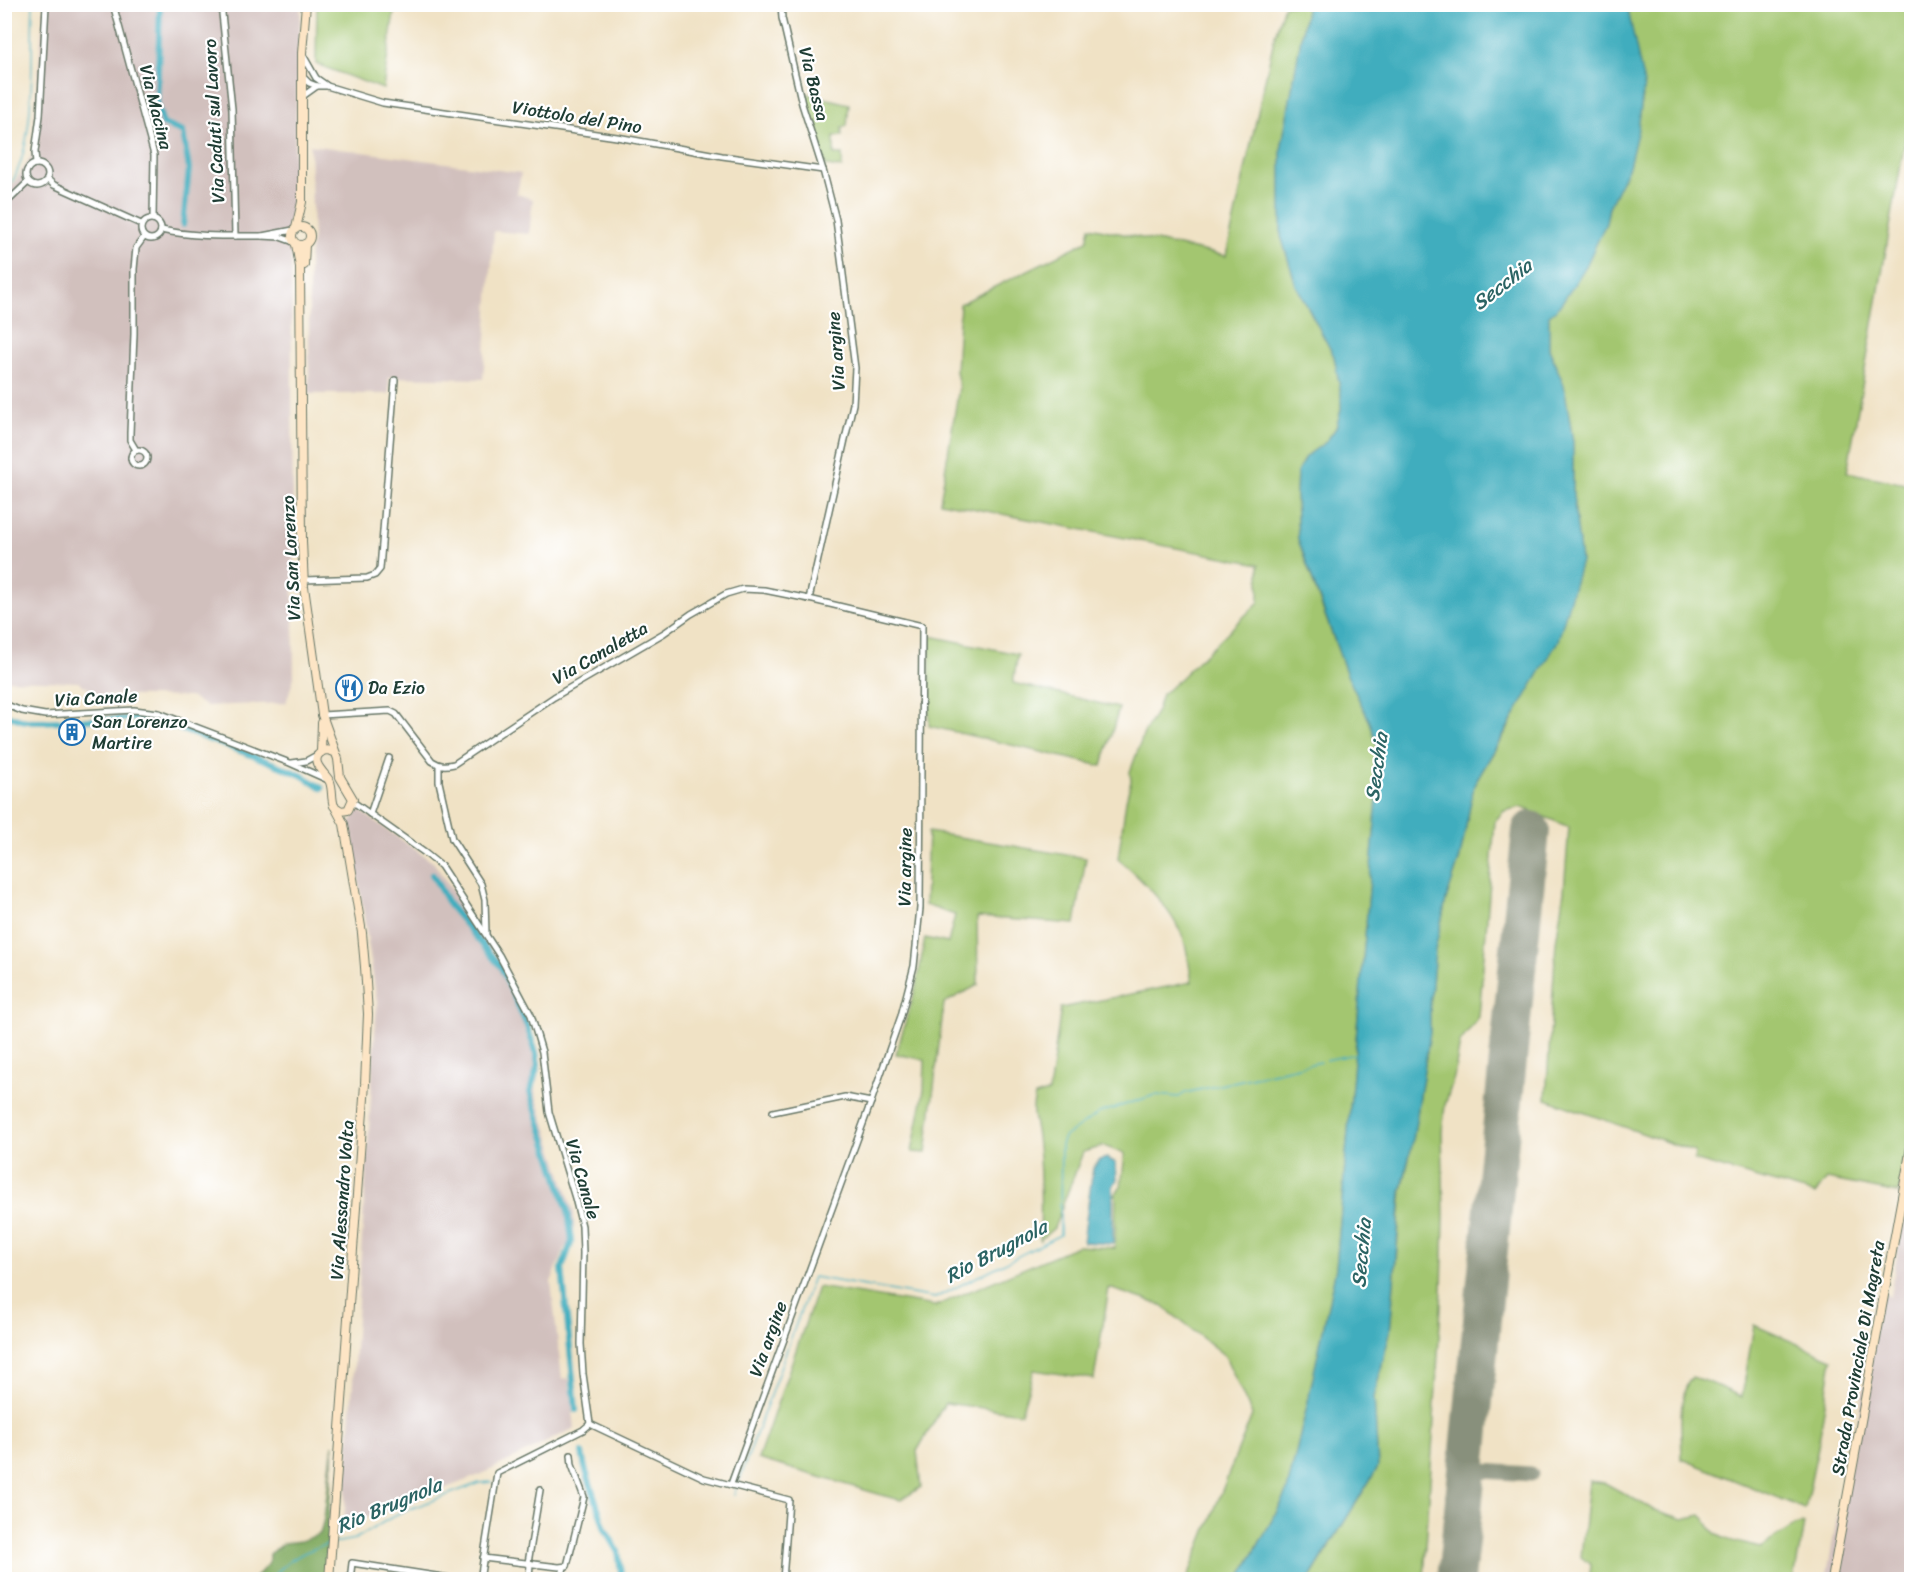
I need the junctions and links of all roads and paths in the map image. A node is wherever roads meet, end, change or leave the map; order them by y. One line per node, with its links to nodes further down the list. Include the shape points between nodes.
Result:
1 (46, 4): 5 (street); 12 (street)
2 (221, 4): 23 (street, Via Caduti sul Lavoro, via 232,109)
3 (306, 4): 6 (main road)
4 (781, 4): 13 (street, Via Bassa, via 802,104)
5 (113, 5): 18 (street, Via Macina, via 154,155)
6 (302, 53): 7 (main road); 8 (street, Viottolo del Pino)
7 (302, 76): 8 (street, Viottolo del Pino); 9 (street); 11 (main road)
8 (316, 78): 10 (street, Viottolo del Pino)
9 (316, 86): 10 (street, Viottolo del Pino); 11 (street)
10 (327, 86): 13 (street, Viottolo del Pino, via 383,103)
11 (303, 96): 16 (main road)
12 (36, 164): 14 (street, via 45,168); 15 (street, via 26,172)
13 (823, 170): 32 (street, Via argine, via 838,231 855,384)
14 (47, 179): 15 (street, via 40,186); 19 (street)
15 (28, 182): 17 (street)
16 (302, 202): 20 (main road); 21 (main road)
17 (4, 205)
18 (153, 219): 19 (street); 22 (street)
19 (141, 224): 25 (street)
20 (294, 229): 21 (main road); 24 (street); 26 (main road, via 291,238)
21 (307, 229): 27 (main road, via 310,238)
22 (161, 230): 23 (street); 25 (street, via 153,239)
23 (235, 236): 24 (street)
24 (262, 236): 26 (street)
25 (144, 237): 30 (street, via 136,249 134,269 130,440)
26 (295, 243): 27 (main road); 29 (main road, Via San Lorenzo, via 300,267)
27 (305, 244): 29 (main road, Via San Lorenzo)
28 (395, 380): 31 (street, via 380,569 367,578)
29 (302, 398): 31 (main road, Via San Lorenzo)
30 (136, 450)
31 (304, 580): 35 (main road, Via San Lorenzo)
32 (809, 599): 33 (street, Via Canaletta); 40 (street, Via Canaletta, via 743,588 726,594 554,697 454,764)
33 (922, 626): 47 (street, Via argine, via 920,896 914,966)
34 (4, 704): 39 (street, Via Canale, via 45,715 147,711)
35 (322, 716): 36 (main road); 37 (main road); 40 (street, via 393,712)
36 (334, 752): 37 (main road); 42 (main road, via 340,777 352,796)
37 (319, 753): 39 (street, via 306,761); 41 (main road, via 316,762)
38 (389, 758): 44 (street)
39 (290, 763): 41 (street, Via Canale)
40 (439, 766): 46 (street, via 439,782 453,838 481,884)
41 (330, 782): 43 (main road)
42 (350, 807): 43 (main road); 44 (street, Via Canale, via 357,804); 45 (main road)
43 (336, 809): 45 (main road)
44 (370, 814): 46 (street, Via Canale, via 441,866)
45 (344, 824): 58 (main road, Via Alessandro Volta, via 362,933 367,1037)
46 (486, 935): 50 (street, Via Canale, via 512,976 536,1027 549,1112 580,1219 583,1374)
47 (871, 1102): 48 (street, via 845,1097); 52 (street, Via argine)
48 (773, 1112)
49 (1911, 1142): 66 (main road, Strada Provinciale Di Magreta)
50 (590, 1424): 52 (street, via 694,1474); 54 (street, via 497,1473)
51 (571, 1455): 56 (street, via 584,1497 569,1562)
52 (735, 1485): 65 (street, via 789,1500)
53 (540, 1490): 55 (street)
54 (483, 1558): 55 (street); 62 (street)
55 (529, 1563): 56 (street); 63 (street)
56 (564, 1568): 64 (street)
57 (413, 1572): 59 (street, via 352,1563); 60 (street); 61 (street)
58 (329, 1580)
59 (350, 1580)
60 (412, 1580)
61 (462, 1580)
62 (480, 1580)
63 (529, 1580)
64 (561, 1580)
65 (783, 1580)
66 (1832, 1580)

